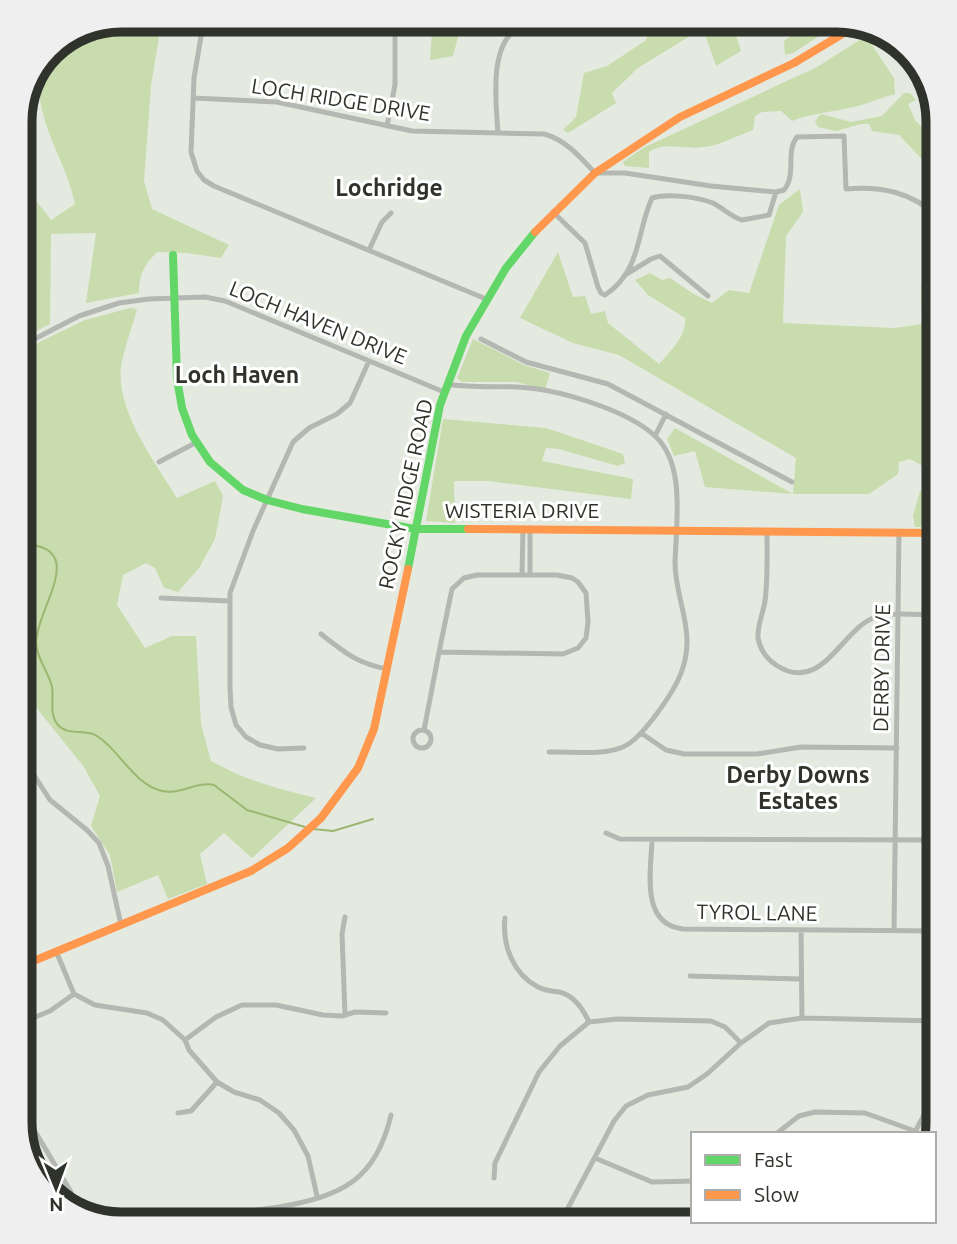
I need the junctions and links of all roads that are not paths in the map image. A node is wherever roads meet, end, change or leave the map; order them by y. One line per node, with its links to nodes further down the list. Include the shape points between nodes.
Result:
1 (201, 32): 5 (street)
2 (395, 32): 6 (street, via 395,85)
3 (513, 32): 7 (street, via 497,67)
4 (845, 32): 8 (main road, ROCKY RIDGE ROAD, via 794,63 680,117)
5 (193, 97): 6 (street, LOCH RIDGE DRIVE, via 277,102); 13 (street, via 191,158 204,180)
6 (387, 126): 7 (street, LOCH RIDGE DRIVE, via 425,132)
7 (498, 133): 8 (street, LOCH RIDGE DRIVE, via 555,137)
8 (595, 173): 9 (street); 11 (main road, ROCKY RIDGE ROAD)
9 (776, 192): 10 (street, via 791,180 797,137 844,136 846,189 880,188); 15 (street, via 769,215 742,220 701,199 652,198 636,258)
10 (926, 207)
11 (553, 212): 15 (street, via 585,243 601,293 612,290); 18 (main road, ROCKY RIDGE ROAD, via 519,250)
12 (391, 213): 13 (street)
13 (369, 250): 18 (street)
14 (173, 255): 17 (main road, WISTERIA DRIVE)
15 (623, 276): 16 (street, via 660,256)
16 (708, 296)
17 (175, 299): 20 (street, LOCH HAVEN DRIVE, via 119,303 79,316); 21 (street, LOCH HAVEN DRIVE, via 217,298); 25 (main road, WISTERIA DRIVE, via 177,379 182,408)
18 (486, 299): 22 (main road, ROCKY RIDGE ROAD)
19 (481, 339): 23 (street, via 526,362 608,384)
20 (32, 340)
21 (369, 361): 22 (street, LOCH HAVEN DRIVE); 28 (street, via 350,403 293,442)
22 (446, 388): 24 (street, LOCH HAVEN DRIVE, via 527,388 580,399); 30 (main road, ROCKY RIDGE ROAD)
23 (666, 414): 24 (street); 27 (street)
24 (655, 436): 31 (street, via 675,476)
25 (197, 442): 26 (street); 28 (main road, WISTERIA DRIVE, via 226,477)
26 (159, 463)
27 (792, 482)
28 (267, 500): 30 (main road, WISTERIA DRIVE); 37 (street)
29 (526, 528): 30 (main road, WISTERIA DRIVE); 31 (main road, WISTERIA DRIVE); 35 (street)
30 (415, 529): 42 (main road, ROCKY RIDGE ROAD)
31 (676, 530): 32 (main road, WISTERIA DRIVE); 44 (street, via 685,657 674,687)
32 (767, 531): 33 (main road, WISTERIA DRIVE); 38 (street, via 766,592 758,638 774,664 792,671 818,667 865,623)
33 (899, 532): 34 (main road, WISTERIA DRIVE); 38 (street, DERBY DRIVE)
34 (926, 533)
35 (526, 575): 41 (street, via 477,575 459,581 451,595); 41 (street, via 565,576 583,588 588,631 578,648 563,654)
36 (161, 598): 37 (street)
37 (229, 600): 45 (street, via 231,707 236,725 260,745)
38 (898, 615): 39 (street); 46 (street, DERBY DRIVE)
39 (926, 615)
40 (321, 634): 42 (street, via 352,659)
41 (439, 652): 43 (street)
42 (388, 669): 55 (main road, ROCKY RIDGE ROAD, via 369,744 358,768 331,806 293,844 251,871)
43 (424, 730)
44 (640, 733): 46 (street, via 666,750 684,754 757,754 801,747); 47 (street, via 621,748)
45 (304, 748)
46 (897, 748): 50 (street, DERBY DRIVE)
47 (549, 752)
48 (32, 775): 55 (street, via 55,805 99,843)
49 (606, 833): 51 (street, via 620,839)
50 (895, 839): 51 (street); 52 (street); 57 (street, DERBY DRIVE)
51 (652, 840): 56 (street, TYROL LANE, via 652,905 667,924 683,929)
52 (926, 840)
53 (345, 917): 65 (street)
54 (505, 918): 69 (street, via 503,933 517,969 536,986 573,998)
55 (121, 925): 59 (main road, ROCKY RIDGE ROAD)
56 (801, 930): 57 (street, TYROL LANE); 62 (street)
57 (894, 931): 58 (street, TYROL LANE)
58 (926, 931)
59 (56, 951): 60 (main road, ROCKY RIDGE ROAD); 63 (street)
60 (32, 961)
61 (690, 976): 62 (street)
62 (800, 979): 67 (street)
63 (74, 993): 66 (street); 70 (street, via 95,1005 147,1013 163,1020)
64 (386, 1013): 65 (street)
65 (345, 1014): 70 (street, via 242,1005)
66 (32, 1018)
67 (802, 1018): 68 (street); 71 (street, via 769,1023)
68 (926, 1021)
69 (589, 1022): 71 (street, via 711,1021); 80 (street, via 560,1046 539,1072 495,1163)
70 (185, 1040): 72 (street, via 188,1050)
71 (741, 1043): 79 (street, via 688,1087 648,1095 626,1106)
72 (217, 1082): 73 (street, via 191,1111); 83 (street, via 260,1100 294,1130 308,1156)
73 (178, 1113)
74 (926, 1114): 78 (street)
75 (391, 1115): 83 (street, via 386,1139 369,1168 340,1190)
76 (32, 1130): 82 (street)
77 (779, 1132): 78 (street, via 799,1116 815,1112 865,1113)
78 (914, 1132)
79 (595, 1158): 81 (street, via 652,1182); 85 (street)
80 (494, 1178)
81 (691, 1181)
82 (71, 1192)
83 (317, 1196): 84 (street)
84 (239, 1212)
85 (566, 1212)

